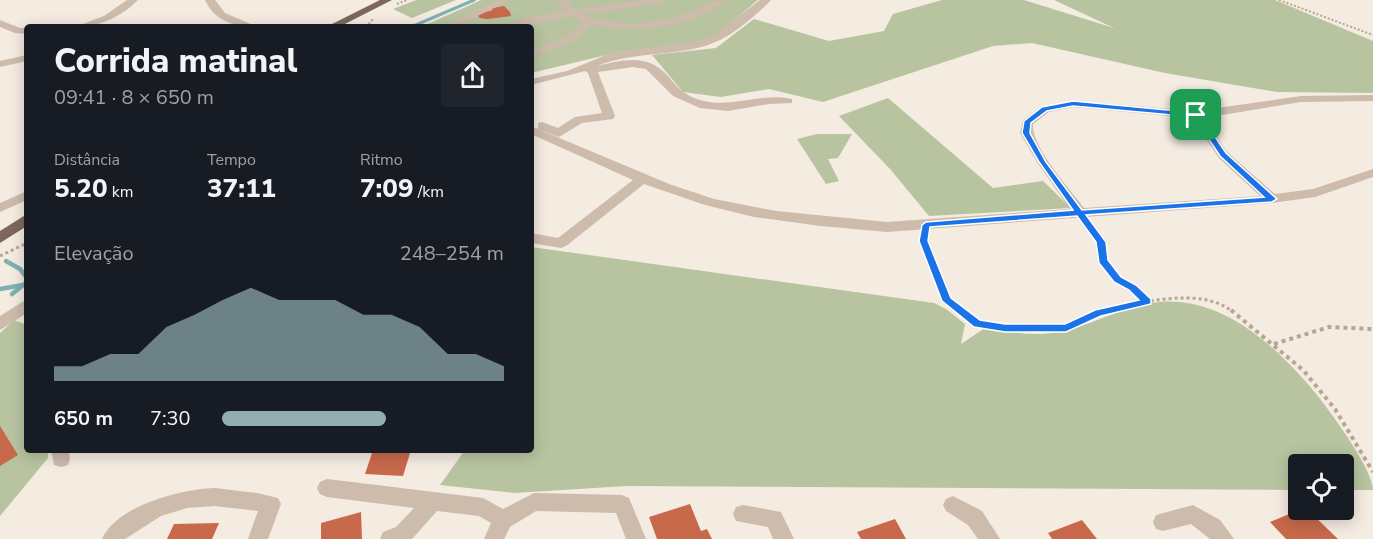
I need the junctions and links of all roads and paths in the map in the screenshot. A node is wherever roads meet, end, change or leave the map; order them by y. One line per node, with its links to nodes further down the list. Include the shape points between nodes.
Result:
1 (133, 0): 14 (street, via 107,18)
2 (210, 0): 15 (street, via 221,16)
3 (376, 0): 16 (main road)
4 (387, 0): 17 (main road)
5 (506, 0): 18 (street)
6 (561, 0): 11 (street)
7 (661, 0): 11 (street)
8 (722, 0): 12 (street, via 661,24)
9 (766, 0): 26 (street, via 717,38 611,56)
10 (1280, 0): 21 (path)
11 (573, 12): 12 (street); 19 (street)
12 (590, 21): 22 (street, via 570,40)
13 (0, 23): 20 (street)
14 (89, 24)
15 (244, 24)
16 (335, 24)
17 (336, 24)
18 (454, 24)
19 (514, 24)
20 (24, 31)
21 (1373, 35)
22 (534, 52)
23 (24, 59): 24 (street)
24 (0, 64)
25 (592, 70): 26 (street); 29 (street, via 647,65 682,97 719,107 767,99); 31 (street, via 609,116 579,120 559,133)
26 (570, 73): 27 (street)
27 (534, 81)
28 (1373, 98): 30 (street, via 1301,99)
29 (788, 101)
30 (1196, 115): 36 (street, via 1223,155); 38 (street, via 1073,104 1045,109 1027,123 1026,133 1043,162)
31 (534, 122)
32 (534, 131): 34 (street)
33 (1373, 173): 36 (street, via 1315,193)
34 (643, 179): 41 (street, via 692,197 746,210 838,224); 44 (street, via 561,243)
35 (24, 196): 37 (street)
36 (1272, 199): 38 (street)
37 (0, 208)
38 (1080, 213): 41 (street); 47 (path, via 1098,235 1103,261 1118,279)
39 (24, 214): 42 (main road)
40 (24, 221): 43 (main road)
41 (926, 225): 47 (path, via 924,241 947,301 977,324 1066,328 1099,313)
42 (0, 231)
43 (0, 238)
44 (534, 238)
45 (24, 244): 46 (path)
46 (0, 256)
47 (1148, 302): 51 (path, via 1187,297 1225,305)
48 (23, 310): 49 (street)
49 (0, 324)
50 (1373, 329): 51 (path, via 1329,327)
51 (1274, 344): 52 (path, via 1335,409)
52 (1373, 472)
53 (327, 488): 54 (street)
54 (434, 500): 57 (street, via 483,507); 61 (street, via 403,534)
55 (953, 505): 65 (street, via 975,518)
56 (742, 514): 64 (street, via 774,519)
57 (503, 520): 62 (street); 63 (street, via 534,502 622,504)
58 (1164, 522): 66 (street, via 1193,514 1213,526)
59 (112, 539): 60 (street, via 161,506 195,497 271,504)
60 (258, 539)
61 (390, 539)
62 (494, 539)
63 (636, 539)
64 (784, 539)
65 (990, 539)
66 (1224, 539)

